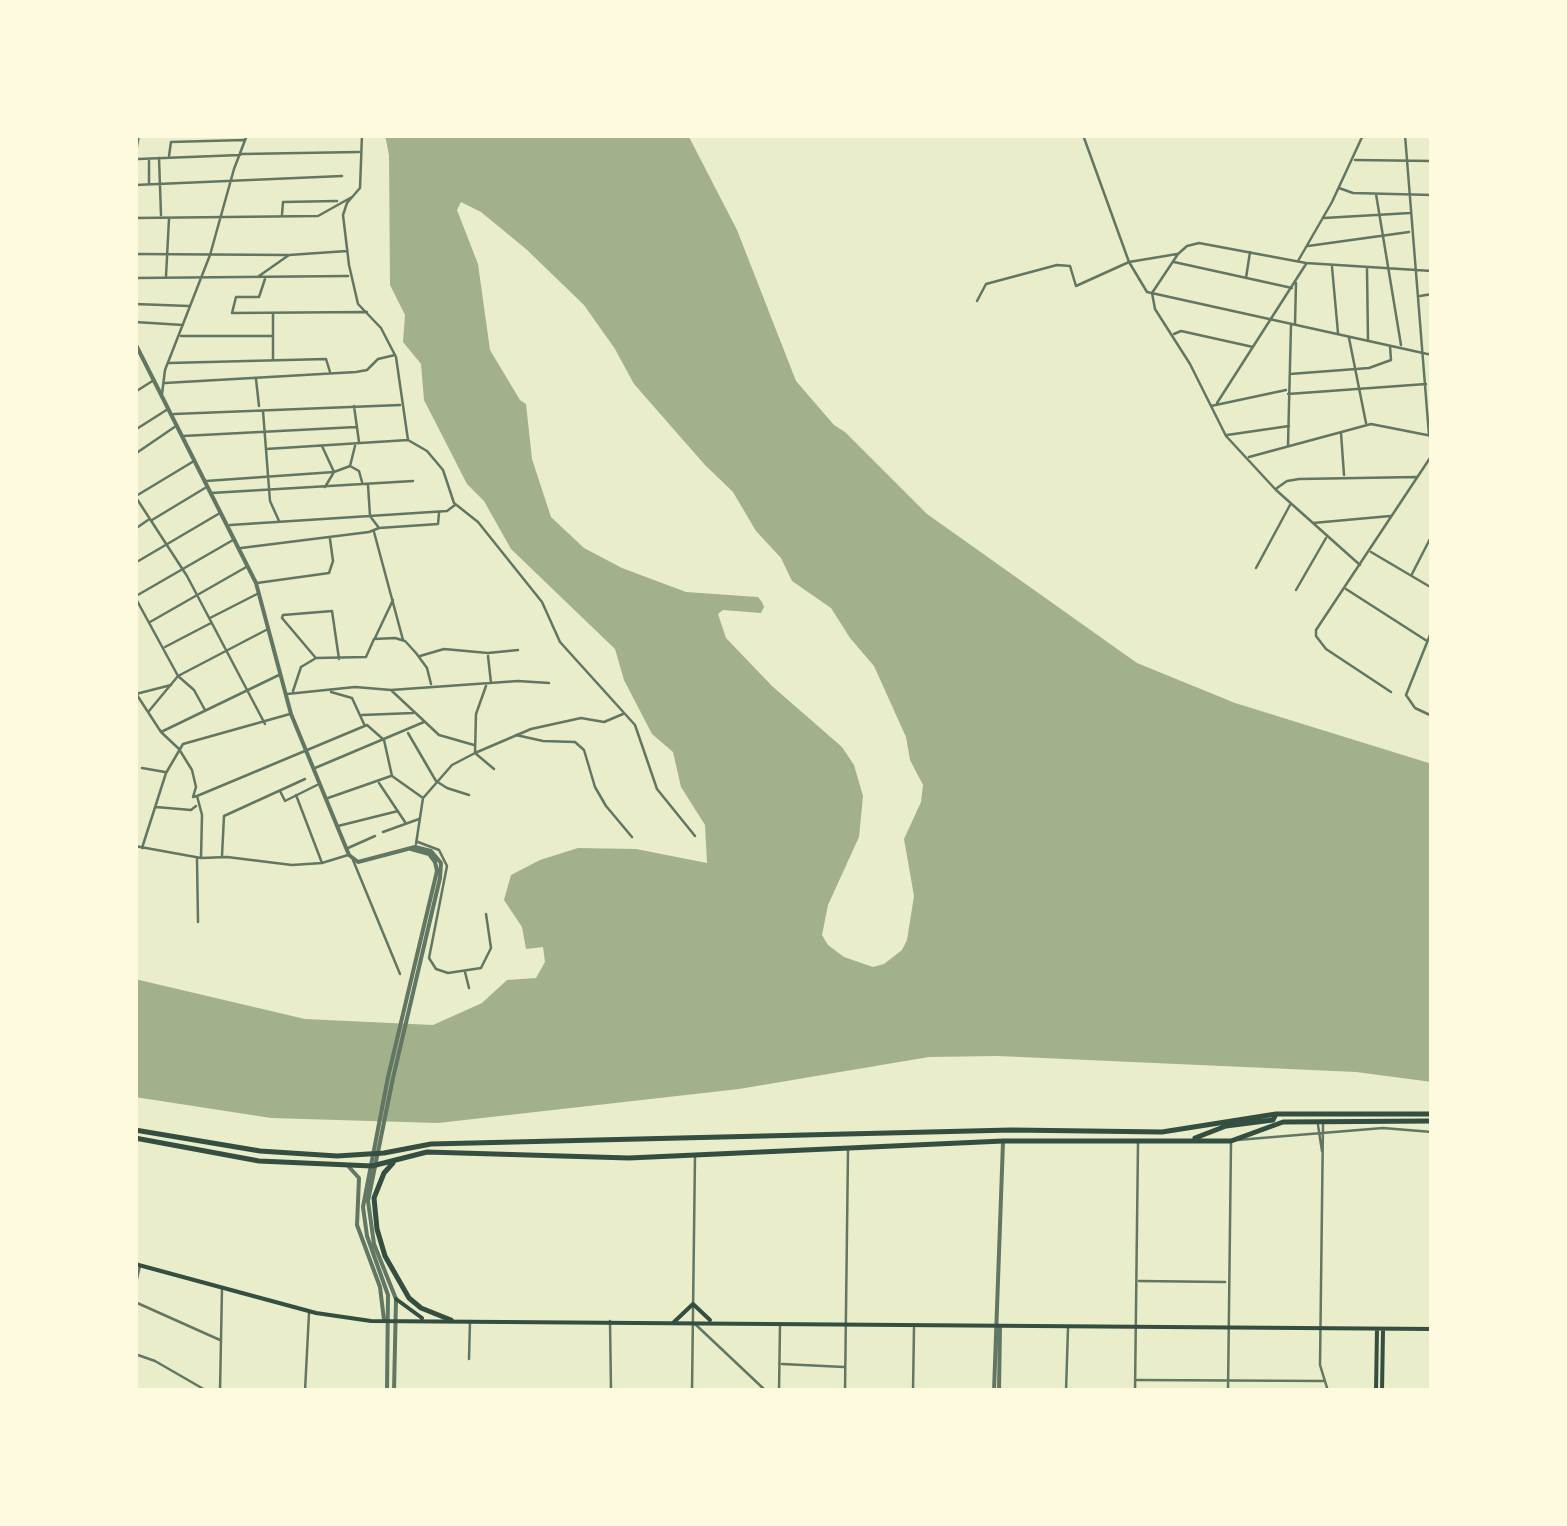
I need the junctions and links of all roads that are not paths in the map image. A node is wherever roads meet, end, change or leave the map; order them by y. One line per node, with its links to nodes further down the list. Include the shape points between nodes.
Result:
1 (139, 135): 7 (street)
2 (362, 135): 8 (street)
3 (1083, 135): 48 (street)
4 (1364, 135): 14 (street)
5 (1406, 135): 16 (street)
6 (246, 138): 9 (street); 10 (street, via 171,142)
7 (136, 148): 11 (street)
8 (360, 152): 9 (street); 27 (street, via 360,188)
9 (240, 154): 10 (street); 19 (street)
10 (169, 156): 12 (street)
11 (136, 158): 13 (street); 17 (street)
12 (159, 158): 13 (street); 21 (street)
13 (149, 159): 20 (street)
14 (1353, 159): 16 (street); 23 (street)
15 (1432, 161): 16 (street)
16 (1408, 162): 25 (street)
17 (135, 168)
18 (342, 176): 19 (street)
19 (231, 180): 21 (street); 30 (street)
20 (149, 184): 21 (street); 22 (street)
21 (160, 184): 32 (street)
22 (135, 185)
23 (1338, 188): 24 (street); 36 (street)
24 (1376, 194): 25 (street); 31 (street)
25 (1409, 194): 26 (street); 29 (street)
26 (1432, 195)
27 (352, 196): 28 (street); 40 (street, via 343,215)
28 (340, 202): 34 (street, via 323,215); 34 (street, via 283,202)
29 (1410, 213): 31 (street); 37 (street)
30 (222, 215): 33 (street); 34 (street); 45 (street)
31 (1380, 215): 36 (street); 38 (street)
32 (161, 216): 33 (street); 35 (street)
33 (169, 216): 43 (street)
34 (282, 216)
35 (135, 218)
36 (1322, 218): 39 (street)
37 (1412, 232): 38 (street); 54 (street)
38 (1383, 235): 39 (street); 53 (street)
39 (1306, 246): 47 (street)
40 (348, 251): 46 (street); 56 (street)
41 (1250, 252): 44 (street, via 1200,243); 47 (street); 62 (street)
42 (135, 254): 43 (street)
43 (167, 254): 45 (street); 57 (street)
44 (1178, 254): 48 (street); 49 (street)
45 (210, 255): 46 (street); 58 (street)
46 (290, 255): 59 (street)
47 (1298, 261): 50 (street)
48 (1129, 262): 65 (street); 68 (street, via 1076,286 1070,266 1060,264 986,284)
49 (1172, 262): 62 (street); 65 (street)
50 (1306, 262): 51 (street); 63 (street)
51 (1332, 265): 52 (street); 78 (street)
52 (1366, 267): 53 (street); 82 (street)
53 (1390, 268): 54 (street); 86 (street)
54 (1416, 270): 55 (street); 67 (street)
55 (1432, 271)
56 (351, 276): 60 (street); 71 (street)
57 (166, 277): 58 (street); 61 (street)
58 (202, 277): 59 (street); 70 (street)
59 (258, 277): 60 (street)
60 (266, 277): 72 (street, via 261,295 236,297 232,314)
61 (135, 278)
62 (1245, 280): 64 (street)
63 (1296, 281): 64 (street); 75 (street)
64 (1292, 288): 73 (street)
65 (1152, 294): 73 (street); 77 (street)
66 (1432, 294): 67 (street)
67 (1418, 296): 87 (street)
68 (978, 301)
69 (135, 304): 70 (street)
70 (190, 306): 76 (street)
71 (367, 312): 72 (street); 88 (street)
72 (273, 314): 80 (street)
73 (1272, 318): 75 (street); 85 (street)
74 (135, 322): 76 (street)
75 (1293, 324): 78 (street); 96 (street)
76 (184, 325): 79 (street)
77 (1172, 334): 85 (street); 108 (street)
78 (1338, 335): 81 (street)
79 (179, 336): 80 (street); 92 (street)
80 (272, 336): 91 (street)
81 (1349, 338): 82 (street); 94 (street)
82 (1368, 340): 84 (street)
83 (135, 343): 90 (street)
84 (1390, 345): 86 (street); 94 (street, via 1390,360)
85 (1253, 347): 105 (street)
86 (1402, 348): 87 (street)
87 (1423, 353): 89 (street); 100 (street)
88 (395, 355): 95 (street, via 367,370); 106 (street)
89 (1432, 355)
90 (144, 359): 93 (street); 98 (street)
91 (273, 361): 92 (street); 95 (street, via 326,360)
92 (167, 363): 99 (street)
93 (135, 364)
94 (1354, 369): 96 (street); 101 (street)
95 (328, 374): 97 (street)
96 (1288, 374): 103 (street)
97 (256, 378): 99 (street); 109 (street)
98 (154, 380): 102 (street); 104 (street)
99 (164, 383): 104 (street)
100 (1426, 384): 101 (street); 118 (street)
101 (1360, 389): 103 (street); 112 (street)
102 (135, 392)
103 (1288, 392): 105 (street); 113 (street)
104 (162, 394): 110 (street)
105 (1217, 403): 108 (street)
106 (400, 405): 107 (street); 121 (street)
107 (354, 406): 109 (street); 114 (street)
108 (1209, 406): 120 (street)
109 (261, 409): 110 (street); 116 (street)
110 (171, 411): 111 (street); 115 (street)
111 (177, 425): 119 (street); 126 (street)
112 (1366, 425): 117 (street); 118 (street)
113 (1288, 426): 120 (street); 123 (street)
114 (356, 427): 116 (street); 122 (street)
115 (135, 430)
116 (265, 432): 119 (street); 125 (street)
117 (1340, 432): 123 (street); 133 (street)
118 (1430, 435)
119 (182, 436): 129 (street)
120 (1226, 436): 128 (street)
121 (408, 440): 122 (street); 144 (street, via 443,470)
122 (357, 444): 124 (street); 130 (street)
123 (1288, 445): 128 (street)
124 (322, 446): 125 (street); 131 (street)
125 (266, 448): 132 (street)
126 (135, 454)
127 (1432, 456): 134 (street)
128 (1248, 457): 141 (street)
129 (194, 461): 136 (street); 143 (street)
130 (350, 466): 131 (street); 137 (street)
131 (334, 472): 132 (street); 139 (street)
132 (269, 474): 136 (street); 140 (street)
133 (1344, 477): 134 (street); 141 (street, via 1292,479)
134 (1418, 477): 149 (street)
135 (413, 481): 138 (street)
136 (206, 483): 142 (street); 150 (street)
137 (362, 484): 138 (street); 139 (street)
138 (368, 484): 148 (street)
139 (325, 487): 140 (street)
140 (269, 490): 142 (street); 151 (street)
141 (1276, 490): 145 (street)
142 (211, 493): 147 (street)
143 (135, 497): 150 (street)
144 (456, 504): 146 (street); 206 (street, via 528,583 560,642)
145 (1291, 504): 152 (street); 166 (street)
146 (439, 511): 148 (street); 155 (street, via 438,524)
147 (221, 513): 153 (street); 160 (street)
148 (370, 516): 151 (street); 155 (street)
149 (1393, 516): 152 (street); 162 (street)
150 (150, 520): 154 (street); 160 (street)
151 (280, 521): 153 (street)
152 (1312, 523): 157 (street)
153 (228, 526): 159 (street)
154 (135, 528)
155 (376, 529): 158 (street); 176 (street)
156 (1432, 536): 168 (street)
157 (1327, 537): 164 (street); 172 (street)
158 (330, 538): 161 (street); 169 (street, via 329,573)
159 (234, 539): 161 (street); 167 (street)
160 (166, 544): 163 (street); 167 (street)
161 (240, 549): 165 (street)
162 (1370, 551): 164 (street); 168 (street)
163 (135, 563)
164 (1360, 565): 170 (street)
165 (248, 566): 169 (street); 173 (street)
166 (1256, 568)
167 (182, 569): 173 (street); 175 (street)
168 (1412, 575): 171 (street)
169 (256, 583): 174 (street)
170 (1345, 588): 183 (street); 200 (street, via 1316,636)
171 (1432, 588)
172 (1296, 590)
173 (197, 594): 177 (street); 178 (street)
174 (258, 594): 177 (street); 179 (street)
175 (135, 597): 178 (street)
176 (394, 598): 181 (street); 182 (street)
177 (210, 620): 184 (street); 185 (street)
178 (149, 622): 184 (street)
179 (268, 629): 185 (street); 191 (street)
180 (1432, 630): 183 (street)
181 (374, 639): 182 (street); 190 (street, via 366,657)
182 (403, 640): 188 (street)
183 (1427, 642): 209 (street, via 1406,696)
184 (165, 647): 192 (street)
185 (226, 649): 192 (street); 197 (street)
186 (518, 650): 187 (street)
187 (488, 653): 188 (street); 195 (street)
188 (418, 656): 196 (street)
189 (316, 658): 190 (street); 190 (street, via 283,615 332,611); 202 (street, via 301,667)
190 (339, 658)
191 (281, 674): 197 (street); 202 (street)
192 (178, 676): 194 (street); 203 (street)
193 (549, 683): 195 (street)
194 (173, 684): 201 (street); 204 (street)
195 (489, 684): 196 (street); 217 (street, via 476,714)
196 (432, 685): 198 (street)
197 (249, 690): 203 (street); 211 (street)
198 (391, 690): 199 (street); 205 (street)
199 (330, 691): 202 (street); 208 (street, via 352,698)
200 (1391, 692)
201 (136, 694): 204 (street)
202 (289, 694): 207 (street)
203 (205, 710): 213 (street)
204 (148, 712): 213 (street)
205 (415, 713): 208 (street); 210 (street)
206 (624, 713): 215 (street); 244 (street, via 635,725 657,789)
207 (291, 714): 211 (street); 219 (street)
208 (360, 716): 212 (street)
209 (1432, 716)
210 (424, 722): 214 (street); 217 (street, via 439,735)
211 (265, 724): 218 (street, via 198,738)
212 (364, 726): 216 (street); 219 (street)
213 (161, 732): 218 (street)
214 (407, 732): 216 (street); 227 (street)
215 (514, 735): 220 (street); 245 (street, via 575,742 584,750 595,788)
216 (384, 740): 222 (street); 225 (street)
217 (475, 746): 220 (street)
218 (179, 749): 224 (street); 232 (street)
219 (306, 749): 222 (street); 232 (street)
220 (475, 753): 223 (street); 227 (street)
221 (142, 768): 224 (street)
222 (313, 769): 229 (street)
223 (494, 769)
224 (166, 773): 237 (street)
225 (392, 776): 228 (street); 234 (street)
226 (305, 779): 230 (street)
227 (436, 781): 233 (street); 234 (street)
228 (378, 782): 235 (street); 238 (street)
229 (318, 784): 231 (street); 235 (street)
230 (280, 791): 231 (street, via 284,801); 250 (street, via 224,816)
231 (296, 795): 252 (street)
232 (197, 796): 236 (street)
233 (468, 796)
234 (423, 798): 239 (street)
235 (324, 799): 241 (street)
236 (198, 804): 237 (street, via 192,810); 251 (street)
237 (154, 807): 248 (street)
238 (398, 811): 240 (street); 241 (street)
239 (421, 819): 240 (street); 247 (street)
240 (405, 822): 242 (street)
241 (337, 827): 249 (street)
242 (383, 832)
243 (375, 836): 249 (street)
244 (695, 836)
245 (632, 837)
246 (135, 846): 248 (street)
247 (416, 846): 249 (street); 255 (street, via 439,850 448,866 429,958 448,973); 289 (street, via 438,858 438,878 368,1201 370,1232)
248 (142, 848): 251 (street)
249 (352, 856): 252 (street); 256 (street)
250 (222, 857): 251 (street); 252 (street)
251 (199, 858): 254 (street)
252 (322, 863)
253 (486, 914): 255 (street, via 491,948 481,968)
254 (198, 922)
255 (465, 970): 257 (street)
256 (400, 974)
257 (469, 988)
258 (1320, 1112): 259 (main road); 260 (main road); 261 (main road)
259 (1276, 1114): 264 (main road, via 1180,1131); 272 (main road)
260 (1432, 1114)
261 (1321, 1121): 262 (main road); 266 (street); 267 (street); 273 (main road, via 1276,1123)
262 (1432, 1122)
263 (135, 1130): 268 (main road)
264 (1063, 1130): 270 (main road); 277 (main road, via 431,1144 351,1156)
265 (1432, 1132): 267 (street)
266 (1318, 1133): 267 (street); 273 (street); 278 (street)
267 (1324, 1133): 278 (street)
268 (153, 1134): 275 (main road); 277 (main road)
269 (135, 1138): 275 (main road)
270 (1060, 1140): 271 (main road); 274 (main road)
271 (1138, 1140): 272 (main road); 284 (street)
272 (1188, 1140): 273 (main road)
273 (1231, 1140): 285 (street)
274 (1000, 1141): 276 (main road); 305 (street)
275 (152, 1142): 281 (main road)
276 (848, 1148): 279 (main road); 303 (street)
277 (260, 1151): 281 (main road)
278 (1322, 1153): 311 (street)
279 (696, 1154): 280 (main road, via 427,1152); 291 (street)
280 (398, 1158): 282 (main road, via 372,1166); 288 (main road, via 379,1183 374,1212)
281 (259, 1161): 282 (main road)
282 (345, 1164): 293 (street, via 358,1178 357,1225)
283 (138, 1265): 286 (street); 287 (main road)
284 (1137, 1281): 285 (street); 307 (street)
285 (1228, 1282): 310 (street)
286 (135, 1287)
287 (222, 1288): 292 (main road); 312 (street)
288 (402, 1289): 289 (street); 296 (main road, via 421,1308)
289 (392, 1293): 293 (street); 294 (street); 295 (main road)
290 (135, 1302): 312 (street)
291 (693, 1304): 299 (main road); 300 (street); 301 (main road)
292 (308, 1311): 293 (main road); 322 (street)
293 (386, 1320): 294 (main road); 323 (street)
294 (396, 1320): 295 (main road); 324 (street)
295 (426, 1320): 296 (main road)
296 (452, 1320): 297 (main road)
297 (470, 1320): 298 (main road); 314 (street)
298 (610, 1321): 299 (main road); 325 (street)
299 (674, 1322): 300 (main road)
300 (693, 1322): 301 (main road); 326 (street); 327 (street)
301 (713, 1322): 302 (main road)
302 (780, 1323): 303 (main road); 315 (street)
303 (846, 1324): 304 (main road); 316 (street)
304 (914, 1325): 305 (main road); 330 (street)
305 (998, 1326): 306 (main road); 331 (street)
306 (1068, 1327): 307 (main road); 332 (street)
307 (1136, 1328): 310 (main road); 317 (street)
308 (1380, 1329): 309 (main road); 311 (main road); 336 (main road)
309 (1432, 1329)
310 (1228, 1330): 311 (main road); 318 (street)
311 (1320, 1330): 319 (street)
312 (220, 1340): 321 (street)
313 (135, 1354): 320 (street)
314 (469, 1359)
315 (780, 1364): 316 (street); 328 (street)
316 (846, 1366): 329 (street)
317 (1136, 1380): 318 (street); 333 (street)
318 (1228, 1381): 319 (street); 334 (street)
319 (1324, 1381): 335 (street)
320 (207, 1391)
321 (220, 1391)
322 (305, 1391)
323 (387, 1391)
324 (394, 1391)
325 (611, 1391)
326 (692, 1391)
327 (766, 1391)
328 (778, 1391)
329 (845, 1391)
330 (914, 1391)
331 (997, 1391)
332 (1066, 1391)
333 (1135, 1391)
334 (1228, 1391)
335 (1328, 1391)
336 (1379, 1391)

